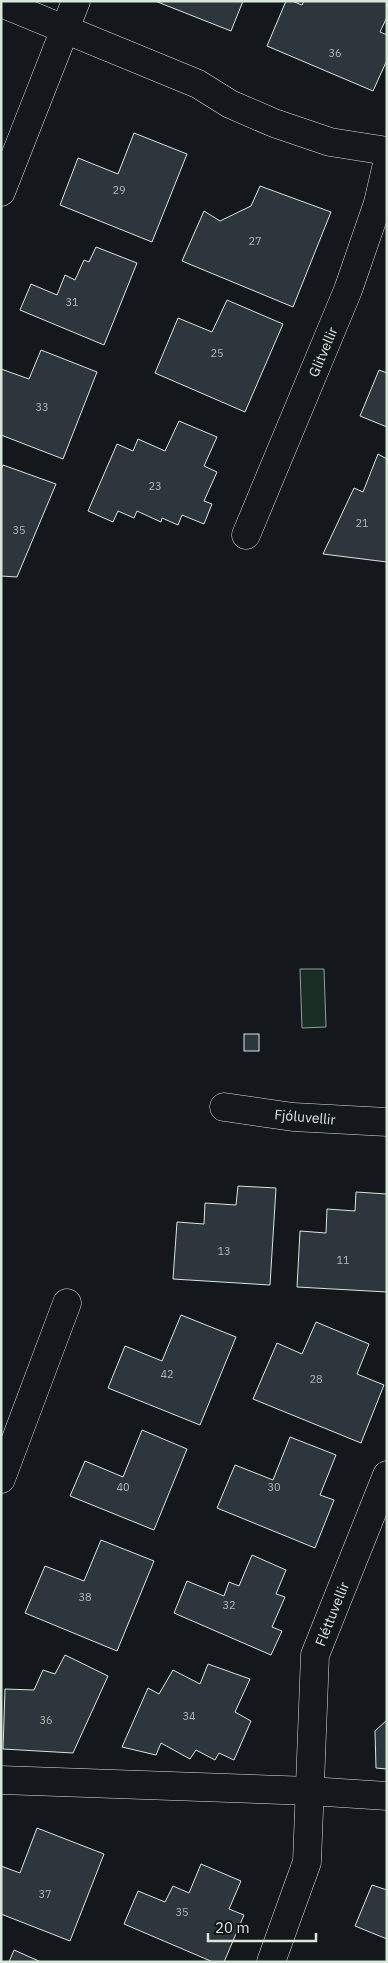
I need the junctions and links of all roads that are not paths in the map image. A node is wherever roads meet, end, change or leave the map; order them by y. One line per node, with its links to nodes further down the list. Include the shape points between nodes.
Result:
1 (76, 1): 3 (street)
2 (1, 3): 3 (street)
3 (64, 28): 4 (street, via 198,84 230,104 274,123 330,142); 6 (street)
4 (387, 151)
5 (387, 164): 7 (street, Glitvellir, via 378,203 348,290)
6 (1, 192)
7 (246, 535)
8 (224, 1107): 9 (street, Fjóluvellir, via 293,1117)
9 (387, 1122)
10 (67, 1303): 12 (street)
11 (387, 1475): 14 (street, Fléttuvellir, via 315,1655)
12 (1, 1479)
13 (1, 1780): 14 (street)
14 (310, 1791): 15 (street); 16 (street, Fléttuvellir, via 307,1862)
15 (387, 1796)
16 (271, 1962)

